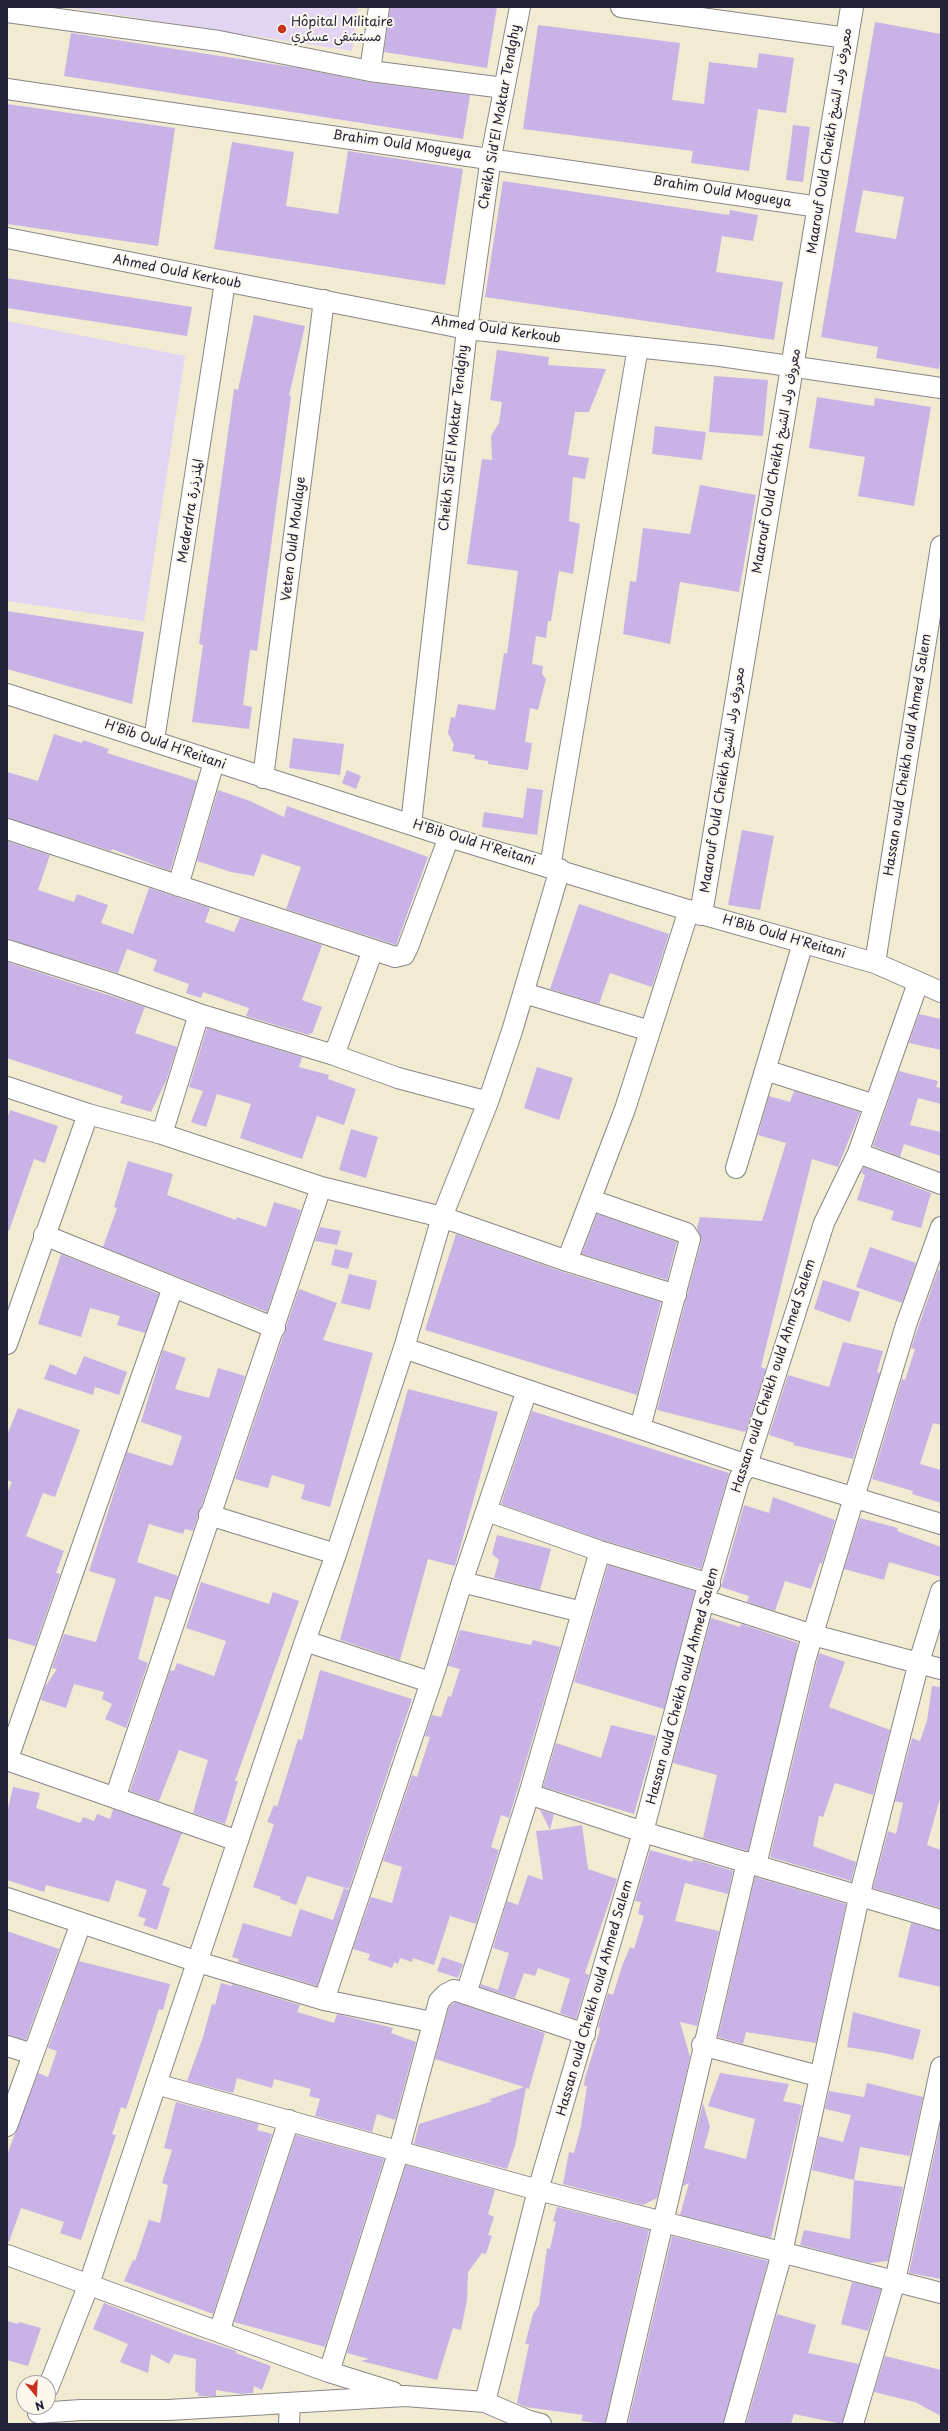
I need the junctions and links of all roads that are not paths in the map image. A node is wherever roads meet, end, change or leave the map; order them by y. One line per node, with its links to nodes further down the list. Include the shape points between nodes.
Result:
1 (379, 7): 7 (street)
2 (520, 7): 8 (street, Cheikh Sid'El Moktar Tendghy)
3 (621, 7): 6 (street)
4 (852, 7): 6 (street, Maarouf Ould Cheikh معروف ولد الشيخ)
5 (7, 12): 7 (street, via 219,41)
6 (847, 38): 11 (street, Maarouf Ould Cheikh معروف ولد الشيخ)
7 (370, 71): 8 (street)
8 (504, 88): 10 (street, Cheikh Sid'El Moktar Tendghy)
9 (7, 89): 10 (street, Brahim Ould Mogueya)
10 (491, 157): 11 (street, Brahim Ould Mogueya); 15 (street, Cheikh Sid'El Moktar Tendghy)
11 (819, 207): 17 (street, Maarouf Ould Cheikh معروف ولد الشيخ)
12 (7, 238): 13 (street, Ahmed Ould Kerkoub)
13 (225, 282): 14 (street, Ahmed Ould Kerkoub); 21 (street, Mederdra المذرذرة)
14 (324, 300): 15 (street, Ahmed Ould Kerkoub); 23 (street, Veten Ould Moulaye)
15 (466, 329): 16 (street, Ahmed Ould Kerkoub); 24 (street, Cheikh Sid'El Moktar Tendghy)
16 (638, 347): 17 (street, Ahmed Ould Kerkoub); 27 (street)
17 (794, 367): 18 (street, Ahmed Ould Kerkoub); 29 (street, Maarouf Ould Cheikh معروف ولد الشيخ)
18 (941, 388)
19 (941, 546): 33 (street, Hassan ould Cheikh ould Ahmed Salem)
20 (7, 694): 21 (street, H'Bib Ould H'Reitani)
21 (154, 740): 22 (street, H'Bib Ould H'Reitani)
22 (214, 762): 23 (street, H'Bib Ould H'Reitani); 28 (street)
23 (264, 778): 24 (street, H'Bib Ould H'Reitani)
24 (411, 824): 26 (street, H'Bib Ould H'Reitani)
25 (7, 829): 28 (street)
26 (449, 837): 27 (street, H'Bib Ould H'Reitani); 32 (street, via 404,955 395,957)
27 (555, 868): 29 (street, H'Bib Ould H'Reitani); 36 (street)
28 (178, 886): 32 (street)
29 (695, 912): 30 (street, H'Bib Ould H'Reitani); 38 (street)
30 (803, 943): 33 (street, H'Bib Ould H'Reitani); 40 (street)
31 (7, 950): 37 (street)
32 (372, 950): 39 (street)
33 (875, 963): 34 (street, H'Bib Ould H'Reitani)
34 (918, 983): 35 (street, H'Bib Ould H'Reitani); 43 (street, Hassan ould Cheikh ould Ahmed Salem)
35 (941, 992)
36 (524, 993): 38 (street); 42 (street)
37 (199, 1014): 39 (street); 45 (street)
38 (650, 1031): 50 (street, via 625,1109)
39 (334, 1055): 42 (street, via 398,1078)
40 (765, 1070): 43 (street); 47 (street)
41 (7, 1087): 44 (street)
42 (488, 1102): 51 (street)
43 (875, 1105): 46 (street, Hassan ould Cheikh ould Ahmed Salem)
44 (88, 1114): 45 (street); 53 (street)
45 (162, 1134): 49 (street)
46 (858, 1153): 48 (street); 62 (street, Hassan ould Cheikh ould Ahmed Salem, via 824,1223)
47 (736, 1168)
48 (941, 1184)
49 (321, 1187): 51 (street); 57 (street)
50 (591, 1200): 54 (street); 56 (street, via 689,1236 690,1243)
51 (442, 1217): 54 (street); 59 (street)
52 (941, 1227): 63 (street, via 906,1325)
53 (44, 1235): 55 (street); 58 (street)
54 (567, 1261): 56 (street)
55 (173, 1287): 57 (street); 78 (street)
56 (676, 1295): 61 (street)
57 (275, 1328): 65 (street)
58 (7, 1344)
59 (404, 1348): 60 (street); 68 (street)
60 (527, 1390): 61 (street); 64 (street)
61 (640, 1428): 62 (street)
62 (747, 1465): 63 (street); 71 (street, Hassan ould Cheikh ould Ahmed Salem, via 739,1479)
63 (855, 1499): 66 (street); 73 (street)
64 (487, 1511): 67 (street); 69 (street)
65 (209, 1515): 68 (street); 80 (street)
66 (941, 1524)
67 (600, 1551): 71 (street); 72 (street)
68 (336, 1554): 74 (street)
69 (462, 1582): 72 (street); 77 (street)
70 (941, 1591): 75 (street)
71 (707, 1592): 73 (street); 81 (street, Hassan ould Cheikh ould Ahmed Salem)
72 (582, 1612): 79 (street)
73 (813, 1635): 75 (street); 83 (street)
74 (305, 1641): 77 (street); 82 (street)
75 (919, 1662): 76 (street); 84 (street)
76 (941, 1669)
77 (430, 1682): 90 (street)
78 (7, 1761): 80 (street)
79 (529, 1794): 81 (street); 89 (street)
80 (115, 1798): 82 (street)
81 (643, 1832): 83 (street); 92 (street, Hassan ould Cheikh ould Ahmed Salem)
82 (238, 1842): 88 (street)
83 (751, 1864): 84 (street); 93 (street)
84 (859, 1897): 86 (street); 97 (street)
85 (7, 1898): 87 (street)
86 (941, 1920)
87 (81, 1922): 88 (street); 95 (street)
88 (198, 1962): 90 (street); 98 (street)
89 (466, 1994): 91 (street, via 454,1990 446,1994 439,2001); 92 (street)
90 (324, 2000): 91 (street)
91 (432, 2022): 101 (street)
92 (585, 2034): 102 (street, Hassan ould Cheikh ould Ahmed Salem)
93 (702, 2045): 97 (street); 103 (street)
94 (7, 2046): 95 (street)
95 (33, 2054): 100 (street)
96 (941, 2067): 106 (street)
97 (818, 2076): 104 (street)
98 (156, 2084): 99 (street); 107 (street)
99 (289, 2120): 101 (street); 109 (street)
100 (7, 2126)
101 (399, 2150): 102 (street); 110 (street)
102 (538, 2190): 103 (street); 114 (street, Hassan ould Cheikh ould Ahmed Salem)
103 (663, 2222): 104 (street); 120 (street)
104 (782, 2253): 106 (street); 121 (street)
105 (7, 2255): 107 (street)
106 (895, 2281): 108 (street); 122 (street)
107 (89, 2284): 109 (street); 111 (street)
108 (941, 2293)
109 (219, 2332): 110 (street)
110 (329, 2372): 112 (street)
111 (53, 2375)
112 (405, 2396): 113 (street); 114 (street)
113 (290, 2402): 117 (street); 119 (street)
114 (485, 2402): 118 (street)
115 (36, 2415): 116 (street)
116 (80, 2417): 117 (street)
117 (168, 2417)
118 (533, 2423)
119 (289, 2424)
120 (616, 2424)
121 (734, 2424)
122 (853, 2424)

